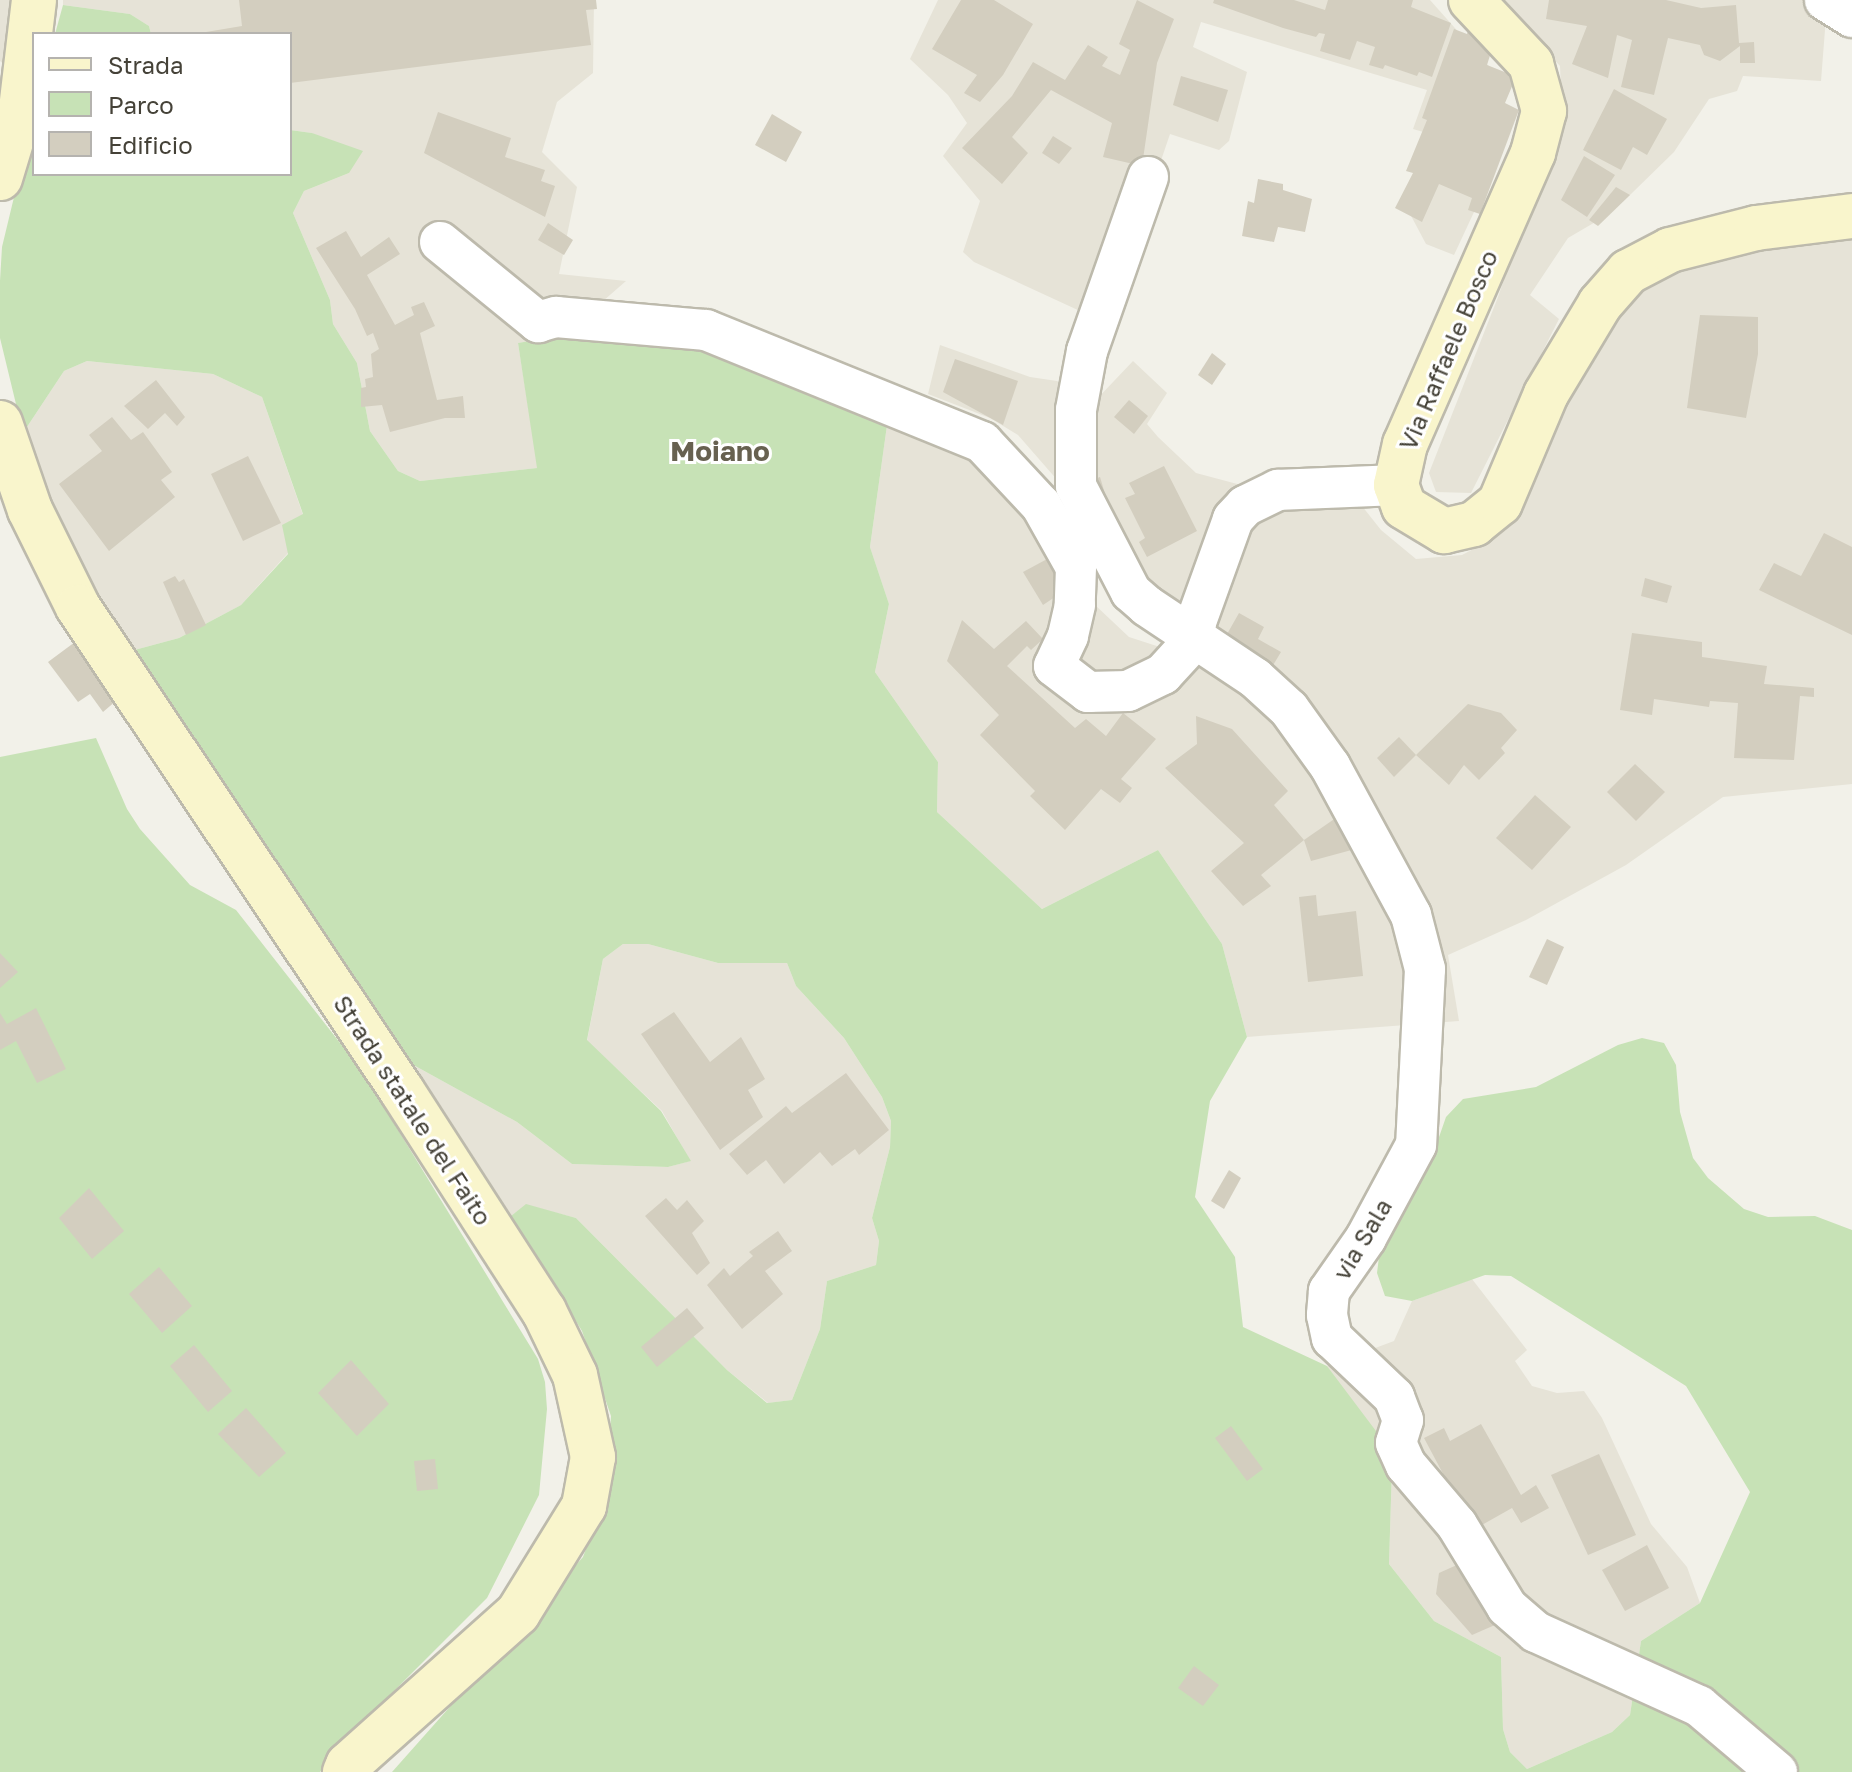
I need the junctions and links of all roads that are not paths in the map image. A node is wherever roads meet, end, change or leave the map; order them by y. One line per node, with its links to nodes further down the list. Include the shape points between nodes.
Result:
1 (34, 0): 6 (street, via 21,109)
2 (1471, 0): 10 (street, Via Raffaele Bosco, via 1531,64 1544,111 1533,153 1405,444)
3 (1825, 0): 4 (street)
4 (1852, 17)
5 (1148, 177): 11 (street, via Sala, via 1087,351 1076,410 1076,486 1131,592)
6 (0, 178)
7 (1852, 216): 10 (street, via 1756,228 1684,246 1628,272 1600,304 1546,394 1500,503 1474,524 1444,531 1404,507)
8 (440, 242): 11 (street, via 538,322 556,317 706,330 982,442 1041,505 1076,567 1073,615 1054,666 1088,692 1128,691 1163,674)
9 (0, 423): 12 (street, Strada statale del Faito, via 30,510 78,607 402,1091 544,1311 575,1375 593,1457 584,1506 518,1613)
10 (1396, 485): 11 (street, via 1278,490 1245,506 1233,519)
11 (1189, 633): 13 (street, via Sala, via 1255,678 1289,709 1330,766 1411,915 1425,969 1416,1145 1366,1238 1329,1291 1332,1338 1394,1397 1403,1420 1396,1443 1406,1465 1457,1525 1507,1607 1536,1632 1699,1706)
12 (345, 1772)
13 (1777, 1772)

